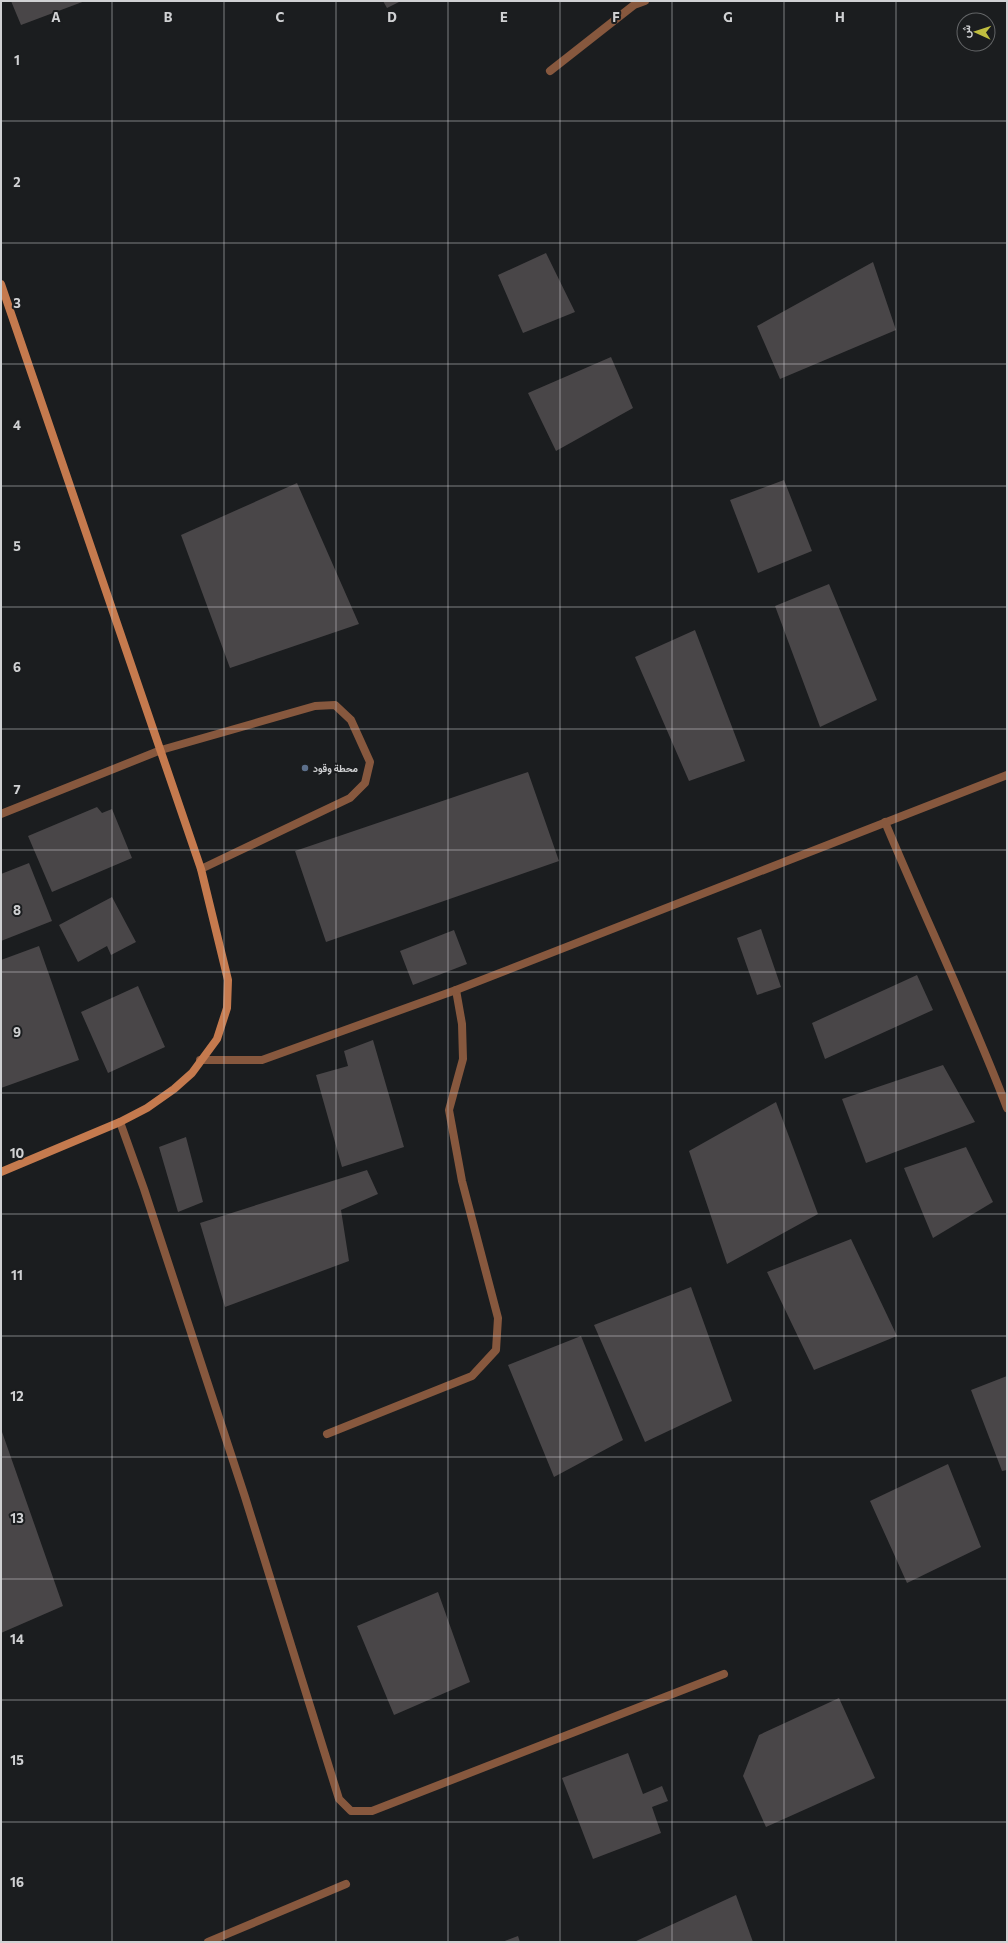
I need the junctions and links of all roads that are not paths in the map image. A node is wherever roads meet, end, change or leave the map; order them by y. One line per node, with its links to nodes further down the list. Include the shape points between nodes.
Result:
1 (644, 1): 2 (street, via 634,5)
2 (550, 71)
3 (1, 284): 4 (street)
4 (160, 750): 6 (street); 8 (street); 8 (street, via 315,706 335,705 351,720 370,762 365,782 350,798)
5 (1007, 775): 7 (street)
6 (1, 814)
7 (885, 822): 9 (street); 11 (street, via 981,1041)
8 (201, 869): 10 (street, via 228,980 227,1008 218,1039)
9 (456, 990): 10 (street, via 262,1060); 14 (street, via 462,1024 463,1059 449,1110 462,1181 498,1318 496,1350 472,1376)
10 (200, 1060): 12 (street, via 192,1073 174,1089 147,1108)
11 (1007, 1108)
12 (120, 1122): 13 (street); 15 (street, via 245,1497 339,1799 351,1811 372,1811)
13 (1, 1172)
14 (327, 1434)
15 (724, 1674)
16 (346, 1884): 17 (street)
17 (208, 1942)

